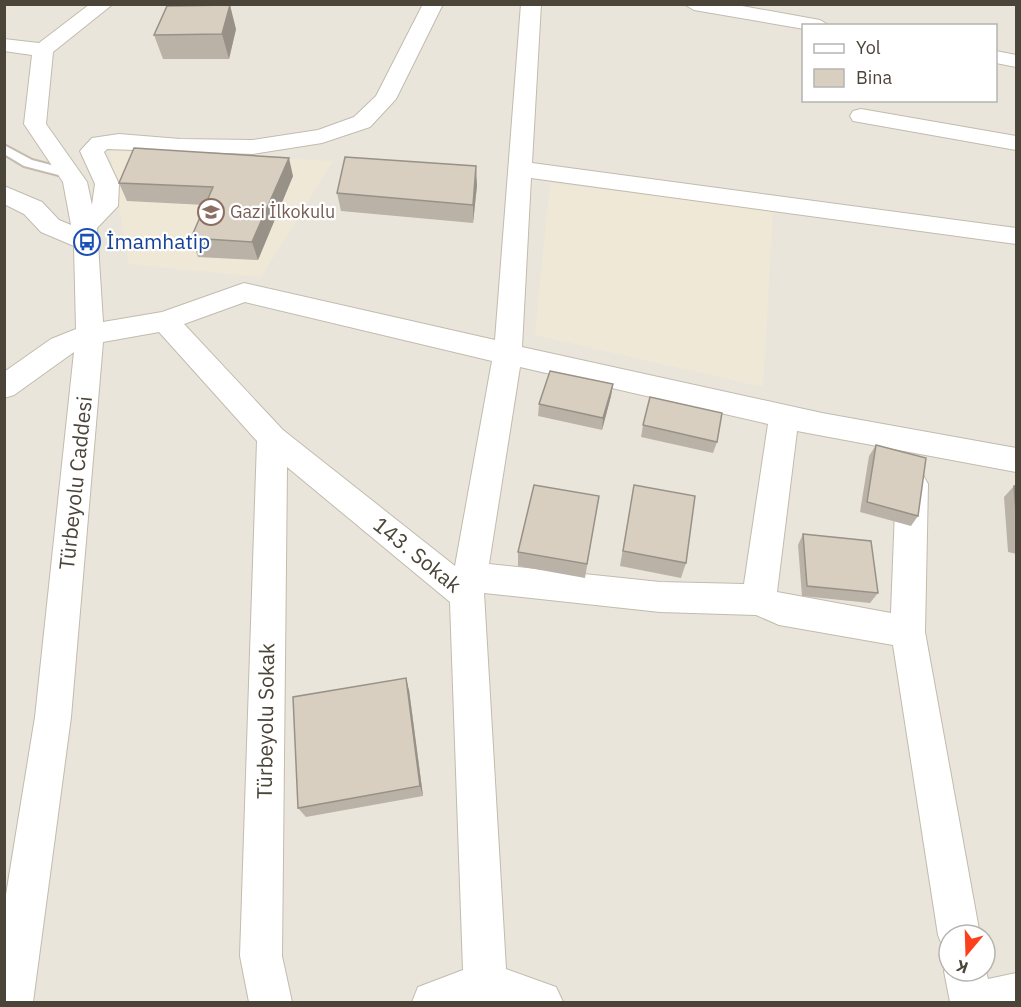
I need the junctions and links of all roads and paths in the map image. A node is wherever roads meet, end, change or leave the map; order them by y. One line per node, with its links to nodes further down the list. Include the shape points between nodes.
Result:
1 (103, 4): 8 (street)
2 (433, 4): 17 (street, via 385,99 362,122 322,136 253,147 100,143 92,151 107,184 106,206)
3 (531, 4): 14 (street)
4 (694, 4): 5 (street)
5 (793, 13): 6 (street)
6 (816, 24)
7 (5, 46): 8 (street)
8 (43, 50): 15 (street, Türbeyolu Caddesi, via 35,124)
9 (997, 57): 10 (street)
10 (1017, 61)
11 (861, 116): 12 (street)
12 (1017, 143)
13 (4, 149): 15 (lane, via 28,163)
14 (519, 169): 18 (street); 21 (street)
15 (70, 174): 17 (street, Türbeyolu Caddesi)
16 (4, 194): 17 (street, via 33,208 50,226)
17 (86, 234): 20 (street, Türbeyolu Caddesi)
18 (1017, 236)
19 (165, 321): 20 (street); 21 (street, via 244,292); 24 (street, 143. Sokak)
20 (90, 334): 22 (street, via 61,346); 34 (street, Türbeyolu Caddesi, via 53,717)
21 (508, 352): 23 (street); 27 (street)
22 (4, 387)
23 (784, 416): 25 (street); 28 (street)
24 (272, 438): 27 (street, 143. Sokak); 35 (street, Türbeyolu Sokak, via 261,956)
25 (913, 443): 26 (street); 29 (street)
26 (1017, 460)
27 (469, 586): 28 (street); 32 (street, 143. Sokak)
28 (759, 600): 29 (street, via 779,610)
29 (908, 632): 30 (street)
30 (957, 923)
31 (967, 983): 38 (street)
32 (485, 984): 36 (street); 37 (street)
33 (1017, 994): 39 (street)
34 (11, 1002)
35 (270, 1002)
36 (434, 1002)
37 (541, 1002)
38 (971, 1002)
39 (981, 1002)

